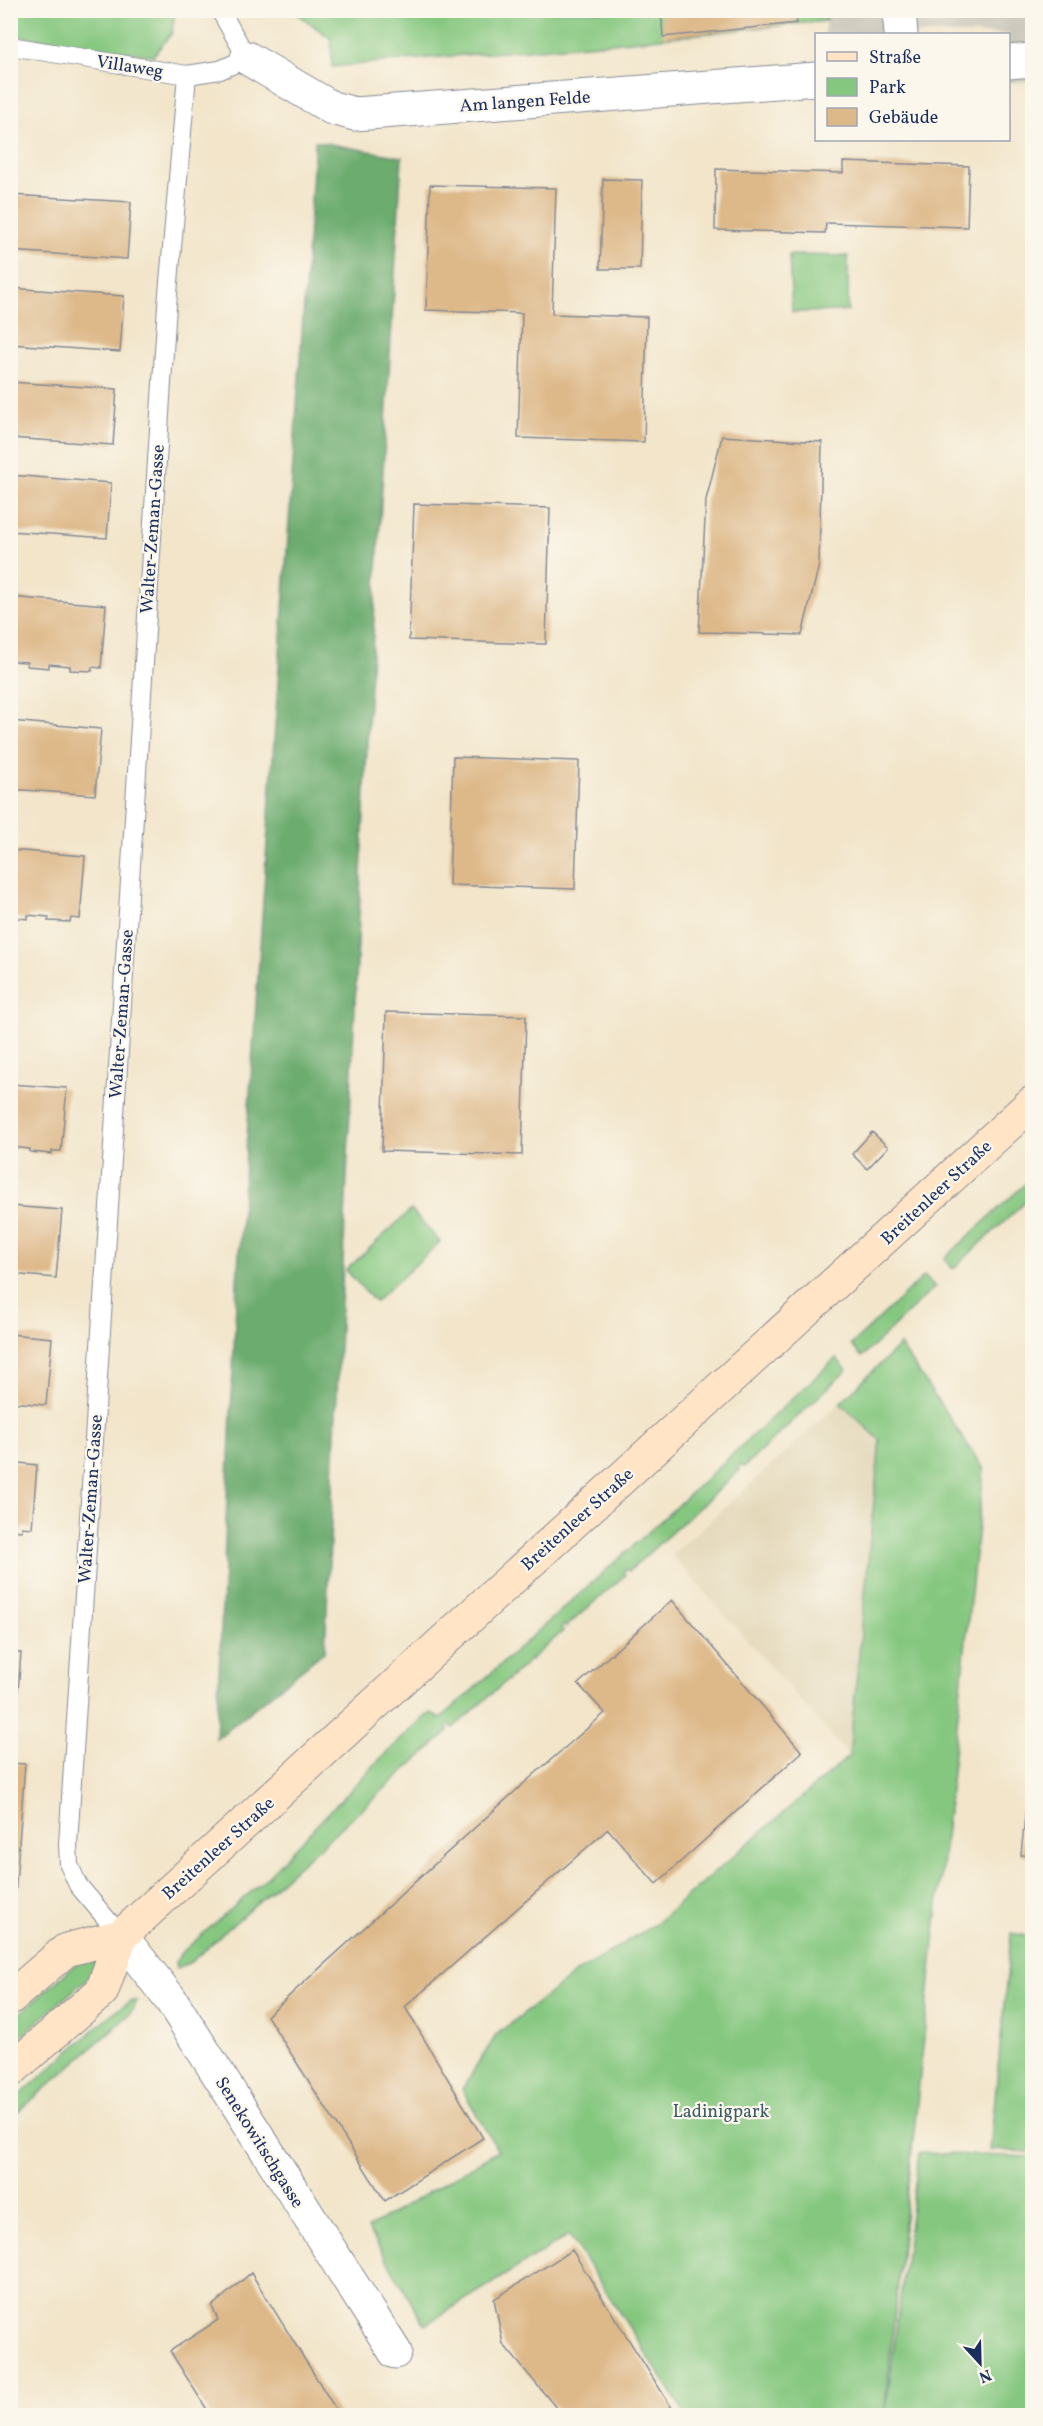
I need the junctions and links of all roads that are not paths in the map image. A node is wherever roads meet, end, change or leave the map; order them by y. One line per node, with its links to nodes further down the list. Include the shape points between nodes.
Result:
1 (220, 10): 5 (lane)
2 (899, 10): 3 (street)
3 (901, 33)
4 (10, 46): 8 (lane, Villaweg)
5 (247, 58): 8 (lane, Villaweg, via 220,70); 9 (street, Am langen Felde, via 332,108 355,114)
6 (1032, 60): 7 (street)
7 (1010, 62)
8 (187, 75): 11 (lane, Walter-Zeman-Gasse, via 166,305 68,1844 69,1865 78,1885)
9 (815, 79)
10 (1032, 1103): 11 (main road, Breitenleer Straße)
11 (121, 1936): 12 (main road, Breitenleer Straße, via 66,1950); 13 (main road, Breitenleer Straße, via 102,1991); 14 (street, Senekowitschgasse, via 171,2000)
12 (10, 1998)
13 (10, 2071)
14 (394, 2352)

